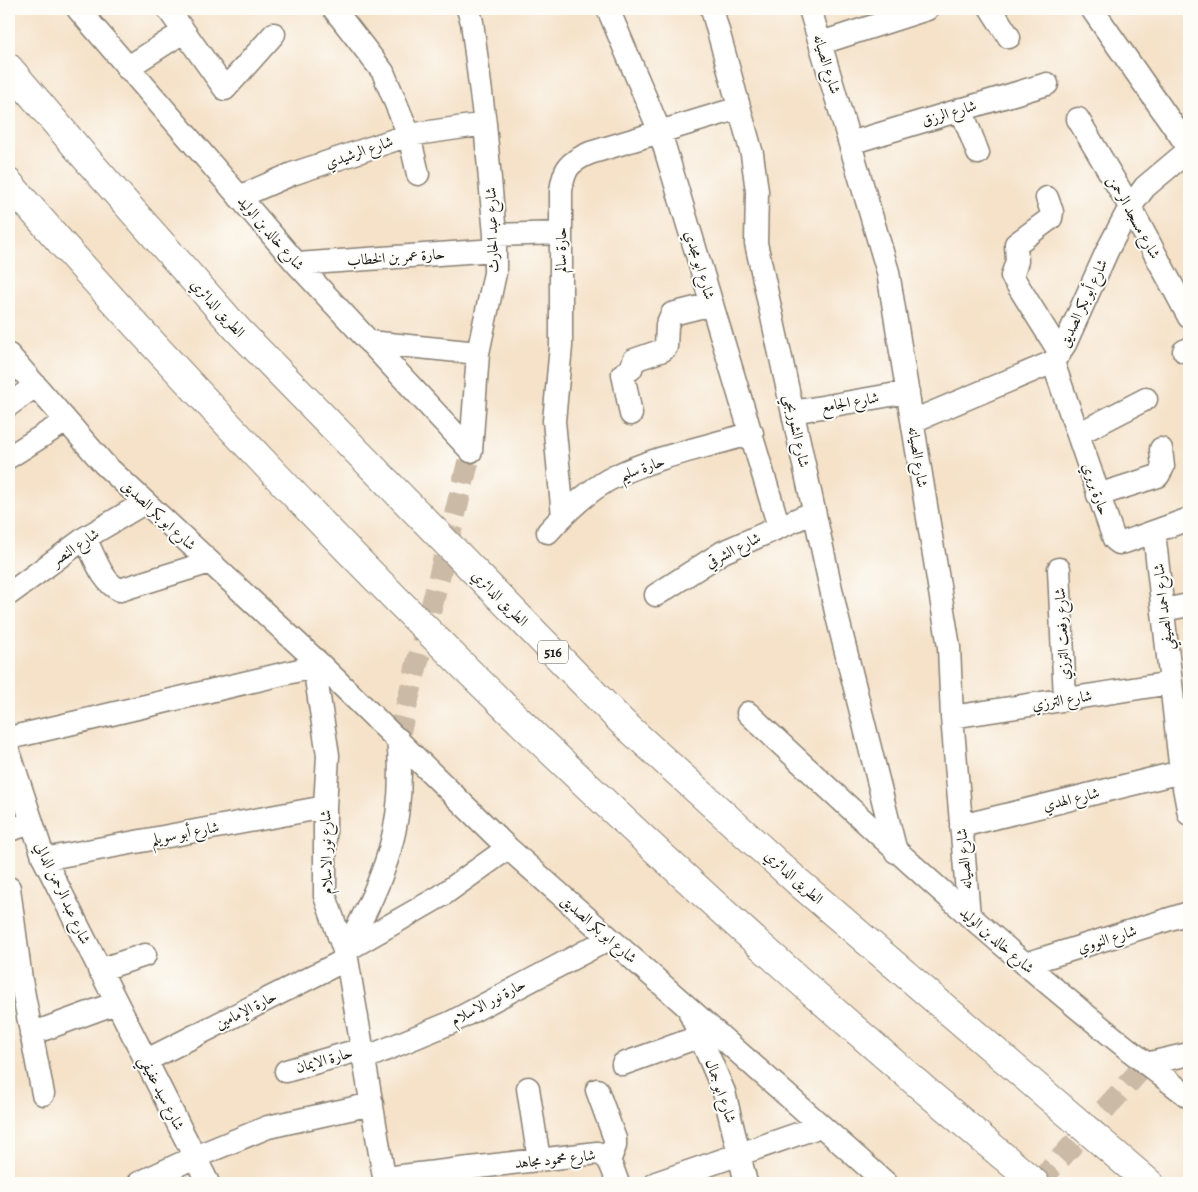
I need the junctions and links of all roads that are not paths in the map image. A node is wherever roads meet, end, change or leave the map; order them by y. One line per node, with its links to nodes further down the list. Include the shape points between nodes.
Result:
1 (78, 9): 16 (street, شارع خالد بن الوليد)
2 (168, 9): 11 (street)
3 (334, 9): 23 (street, via 383,72)
4 (468, 9): 21 (street, شارع عبد الحارث)
5 (608, 9): 22 (street, شارع ابو مجدي)
6 (712, 9): 18 (street, شارع الشوربجي)
7 (810, 9): 14 (street, شارع الصيانه)
8 (927, 9): 14 (street)
9 (991, 9): 13 (street)
10 (1092, 9): 25 (street)
11 (183, 32): 12 (street, via 225,89); 16 (street)
12 (274, 34)
13 (1009, 37)
14 (820, 43): 24 (street, شارع الصيانه)
15 (9, 68): 122 (highway, الطريق الدائري / 516, via 238,330 621,721 798,882)
16 (127, 68): 29 (street, شارع خالد بن الوليد)
17 (1047, 84): 19 (street, شارع الرزق)
18 (739, 108): 22 (street, حارة سالم); 45 (street, شارع الشوربجي, via 752,154 757,191 756,243)
19 (962, 109): 24 (street, شارع الرزق); 26 (street)
20 (1078, 119): 31 (street, شارع مسجد الرحمن)
21 (485, 124): 23 (street, شارع الرشيدي); 33 (street, شارع عبد الحارث)
22 (660, 132): 32 (street, حارة سالم, via 574,160 564,174); 35 (street, شارع ابو مجدي)
23 (409, 135): 27 (street); 29 (street, شارع الرشيدي, via 292,174)
24 (850, 142): 42 (street, شارع الصيانه, via 888,272)
25 (1189, 149): 31 (street, شارع أبو بكر الصديق, via 1145,187)
26 (978, 153)
27 (418, 174)
28 (9, 183): 121 (highway, via 182,377 457,661 752,940 933,1099)
29 (239, 197): 34 (street, شارع خالد بن الوليد)
30 (1046, 198): 40 (street, حارة بربري, via 1051,218 1016,244 1017,261 1012,276)
31 (1130, 207): 36 (street, شارع مسجد الرحمن); 40 (street, شارع أبو بكر الصديق)
32 (561, 233): 33 (street, حارة عمر بن الخطاب); 58 (street, حارة سالم, via 561,346 554,421)
33 (495, 242): 34 (street, حارة عمر بن الخطاب); 38 (street, شارع عبد الحارث, via 495,273)
34 (297, 264): 37 (street, شارع خالد بن الوليد)
35 (712, 304): 46 (street, via 672,314 667,324 666,347 634,360 632,369 623,374); 49 (street, شارع ابو مجدي)
36 (1189, 318)
37 (369, 342): 38 (street); 52 (street, شارع خالد بن الوليد)
38 (478, 353): 52 (street, شارع عبد الحارث)
39 (9, 354): 41 (street, شارع ابو بكر الصديق)
40 (1057, 358): 48 (street, شارع أبو بكر الصديق); 50 (street, حارة بربري)
41 (36, 386): 44 (street); 47 (street, شارع ابو بكر الصديق)
42 (908, 392): 45 (street, شارع الجامع); 48 (street, شارع الصيانه)
43 (1146, 399): 50 (street)
44 (9, 405)
45 (793, 412): 56 (street, شارع الشوربجي)
46 (632, 414)
47 (66, 421): 53 (street); 55 (street, شارع ابو بكر الصديق)
48 (913, 422): 72 (street, شارع الصيانه, via 949,647)
49 (752, 434): 58 (street, حارة سليم, via 616,476 593,490); 59 (street, شارع ابو مجدي)
50 (1078, 434): 54 (street, حارة بربري)
51 (1160, 448): 54 (street, via 1163,467 1158,476)
52 (471, 451)
53 (9, 457)
54 (1098, 495): 60 (street, حارة بربري, via 1112,534 1119,542)
55 (144, 503): 61 (street, شارع النصر); 62 (street, شارع ابو بكر الصديق)
56 (814, 512): 59 (street, شارع الشرقي); 83 (street, شارع الشوربجي)
57 (1189, 519): 60 (street, حارة بربري)
58 (555, 524)
59 (779, 527): 65 (street, شارع الشرقي, via 723,552)
60 (1154, 532): 67 (street, شارع احمد الصيفي)
61 (85, 538): 62 (street, via 107,581 120,590); 64 (street, شارع النصر)
62 (210, 562): 68 (street, شارع ابو بكر الصديق)
63 (1059, 568): 70 (street, شارع رفعت الترزي)
64 (9, 594)
65 (656, 595)
66 (1189, 605): 67 (street)
67 (1163, 610): 69 (street, شارع احمد الصيفي)
68 (318, 666): 73 (street); 74 (street, شارع ابو بكر الصديق); 77 (street, شارع نور الاسلام, via 328,755)
69 (1171, 683): 70 (street, شارع الترزي); 76 (street, شارع احمد الصيفي)
70 (1065, 699): 72 (street, شارع الترزي)
71 (748, 713): 83 (street, شارع خالد بن الوليد)
72 (952, 716): 80 (street, شارع الصيانه)
73 (9, 738)
74 (398, 739): 82 (street, شارع ابو بكر الصديق); 90 (street, via 401,773 399,808 389,858)
75 (9, 752): 79 (street, شارع عبد الرحمن الدالي)
76 (1181, 772): 78 (street, شارع احمد الصيفي); 80 (street, شارع الهدي)
77 (325, 806): 84 (street, شارع أبو سويلم); 90 (street, شارع نور الاسلام, via 325,896)
78 (1189, 814)
79 (32, 823): 81 (street); 84 (street, شارع عبد الرحمن الدالي)
80 (961, 826): 87 (street, شارع الصيانه)
81 (9, 830)
82 (508, 848): 88 (street, شارع ابو بكر الصديق); 90 (street, حارة الإمامين, via 441,896)
83 (896, 852): 87 (street, شارع خالد بن الوليد)
84 (44, 860): 92 (street, شارع عبد الرحمن الدالي)
85 (9, 888): 95 (street)
86 (1189, 914): 91 (street, شارع النووي)
87 (969, 916): 91 (street, شارع خالد بن الوليد)
88 (609, 938): 94 (street, شارع ابو بكر الصديق); 98 (street, حارة نور الاسلام, via 450,1023)
89 (145, 955): 92 (street)
90 (346, 955): 98 (street, شارع نور الاسلام); 100 (street, حارة الإمامين)
91 (1025, 964): 102 (street, شارع خالد بن الوليد)
92 (99, 970): 93 (street, شارع عبد الرحمن الدالي)
93 (116, 1003): 96 (street); 100 (street, شارع سيد عفيفي)
94 (685, 1003): 97 (street, شارع ابو جمال); 109 (street, شارع ابو بكر الصديق)
95 (17, 1004): 96 (street)
96 (31, 1034): 106 (street)
97 (701, 1036): 101 (street); 110 (street, شارع ابو جمال, via 724,1092)
98 (362, 1054): 103 (street, حارة الايمان); 108 (street, شارع نور الاسلام)
99 (1189, 1054): 102 (street)
100 (145, 1061): 111 (street, شارع سيد عفيفي)
101 (623, 1064)
102 (1146, 1064): 107 (street, شارع خالد بن الوليد)
103 (286, 1071)
104 (528, 1088): 112 (street)
105 (597, 1090): 113 (street, via 615,1139)
106 (43, 1094)
107 (1189, 1097)
108 (372, 1104): 111 (street, via 268,1127); 115 (street, شارع نور الاسلام)
109 (821, 1126): 110 (street); 114 (street, شارع ابو بكر الصديق)
110 (741, 1154): 119 (street); 120 (street, شارع ابو جمال)
111 (194, 1156): 116 (street); 117 (street, شارع سيد عفيفي)
112 (539, 1160): 113 (street, شارع محمود مجاهد, via 597,1153); 115 (street, شارع محمود مجاهد)
113 (609, 1161): 118 (street, شارع محمود مجاهد)
114 (876, 1179)
115 (385, 1181)
116 (139, 1183)
117 (208, 1183)
118 (618, 1183)
119 (656, 1183)
120 (746, 1183)
121 (1035, 1183)
122 (1149, 1183)

